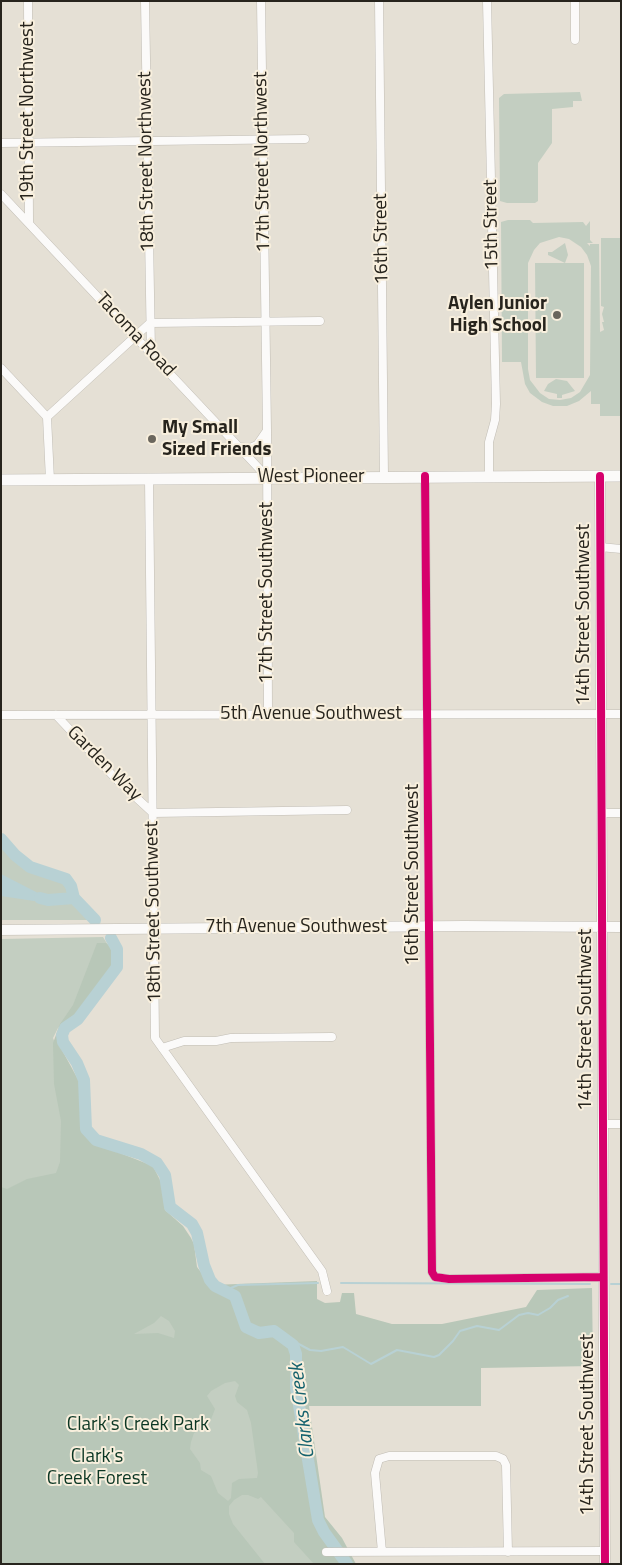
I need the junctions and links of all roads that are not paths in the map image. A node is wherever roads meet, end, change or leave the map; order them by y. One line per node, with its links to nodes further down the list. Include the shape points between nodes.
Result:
1 (28, 1): 11 (street, 19th Street Northwest)
2 (145, 1): 10 (street, 18th Street Northwest)
3 (261, 1): 9 (street, 17th Street Northwest)
4 (379, 1): 28 (street, 16th Street)
5 (487, 1): 29 (street, 15th Street, via 496,398 496,418 489,445)
6 (575, 1): 7 (street)
7 (575, 40)
8 (305, 139): 9 (street)
9 (262, 140): 10 (street); 16 (street, 17th Street Northwest)
10 (146, 141): 11 (street); 17 (street, 18th Street Northwest)
11 (28, 142): 12 (street); 14 (street, 19th Street Northwest)
12 (1, 143)
13 (1, 194): 14 (street, Tacoma Road)
14 (29, 223): 18 (street, Tacoma Road)
15 (320, 321): 16 (street)
16 (265, 322): 17 (street); 22 (street, 17th Street Southwest)
17 (150, 323): 18 (street); 19 (street, 18th Street Northwest)
18 (134, 336): 19 (street, Tacoma Road); 21 (street)
19 (151, 352): 23 (street, Tacoma Road)
20 (1, 368): 21 (street)
21 (47, 417): 32 (street)
22 (267, 430): 23 (street, via 257,445); 27 (street, 17th Street Southwest)
23 (240, 447): 27 (street, Tacoma Road)
24 (425, 476): 28 (main road, West Pioneer); 29 (main road, West Pioneer); 37 (street, 16th Street Southwest)
25 (600, 476): 26 (main road, West Pioneer); 29 (main road, West Pioneer); 33 (street, 14th Street Southwest)
26 (621, 476)
27 (267, 477): 28 (main road, West Pioneer); 30 (main road, West Pioneer); 36 (street, 17th Street Southwest)
28 (384, 477)
29 (490, 477)
30 (149, 479): 32 (main road, West Pioneer); 35 (street, 18th Street Southwest)
31 (1, 480): 32 (main road, West Pioneer)
32 (50, 480)
33 (600, 547): 34 (street); 38 (street, 14th Street Southwest)
34 (621, 549)
35 (152, 714): 36 (street, 5th Avenue Southwest); 41 (street, 5th Avenue Southwest); 43 (street, 18th Street Southwest)
36 (268, 714): 37 (street, 5th Avenue Southwest)
37 (427, 714): 38 (street, 5th Avenue Southwest); 46 (street, 16th Street Southwest)
38 (601, 714): 39 (street, 5th Avenue Southwest); 44 (street, 14th Street Southwest)
39 (621, 714)
40 (1, 715): 41 (street, 5th Avenue Southwest)
41 (56, 715): 43 (street, Garden Way)
42 (347, 810): 43 (street)
43 (153, 813): 48 (street, 18th Street Southwest)
44 (601, 813): 45 (street); 47 (street, 14th Street Southwest)
45 (621, 813)
46 (430, 927): 47 (street, 7th Avenue Southwest); 48 (street, 7th Avenue Southwest); 55 (street, 16th Street Southwest, via 432,1272 435,1277 449,1279)
47 (602, 927): 49 (street, 7th Avenue Southwest); 53 (street, 14th Street Southwest)
48 (154, 928): 50 (street, 7th Avenue Southwest); 52 (street, 18th Street Southwest, via 155,1038)
49 (621, 928)
50 (1, 930)
51 (332, 1037): 52 (street, via 184,1041)
52 (162, 1048): 56 (street, 18th Street Southwest, via 322,1271)
53 (603, 1124): 54 (street); 55 (street, 14th Street Southwest)
54 (621, 1124)
55 (603, 1278): 60 (street, 14th Street Southwest)
56 (327, 1291)
57 (326, 1552): 58 (street)
58 (382, 1552): 59 (street); 59 (street, via 375,1473 377,1461 390,1456 496,1456 502,1458 506,1468)
59 (508, 1552): 60 (street)
60 (605, 1552): 61 (street, 14th Street Southwest)
61 (605, 1564)

